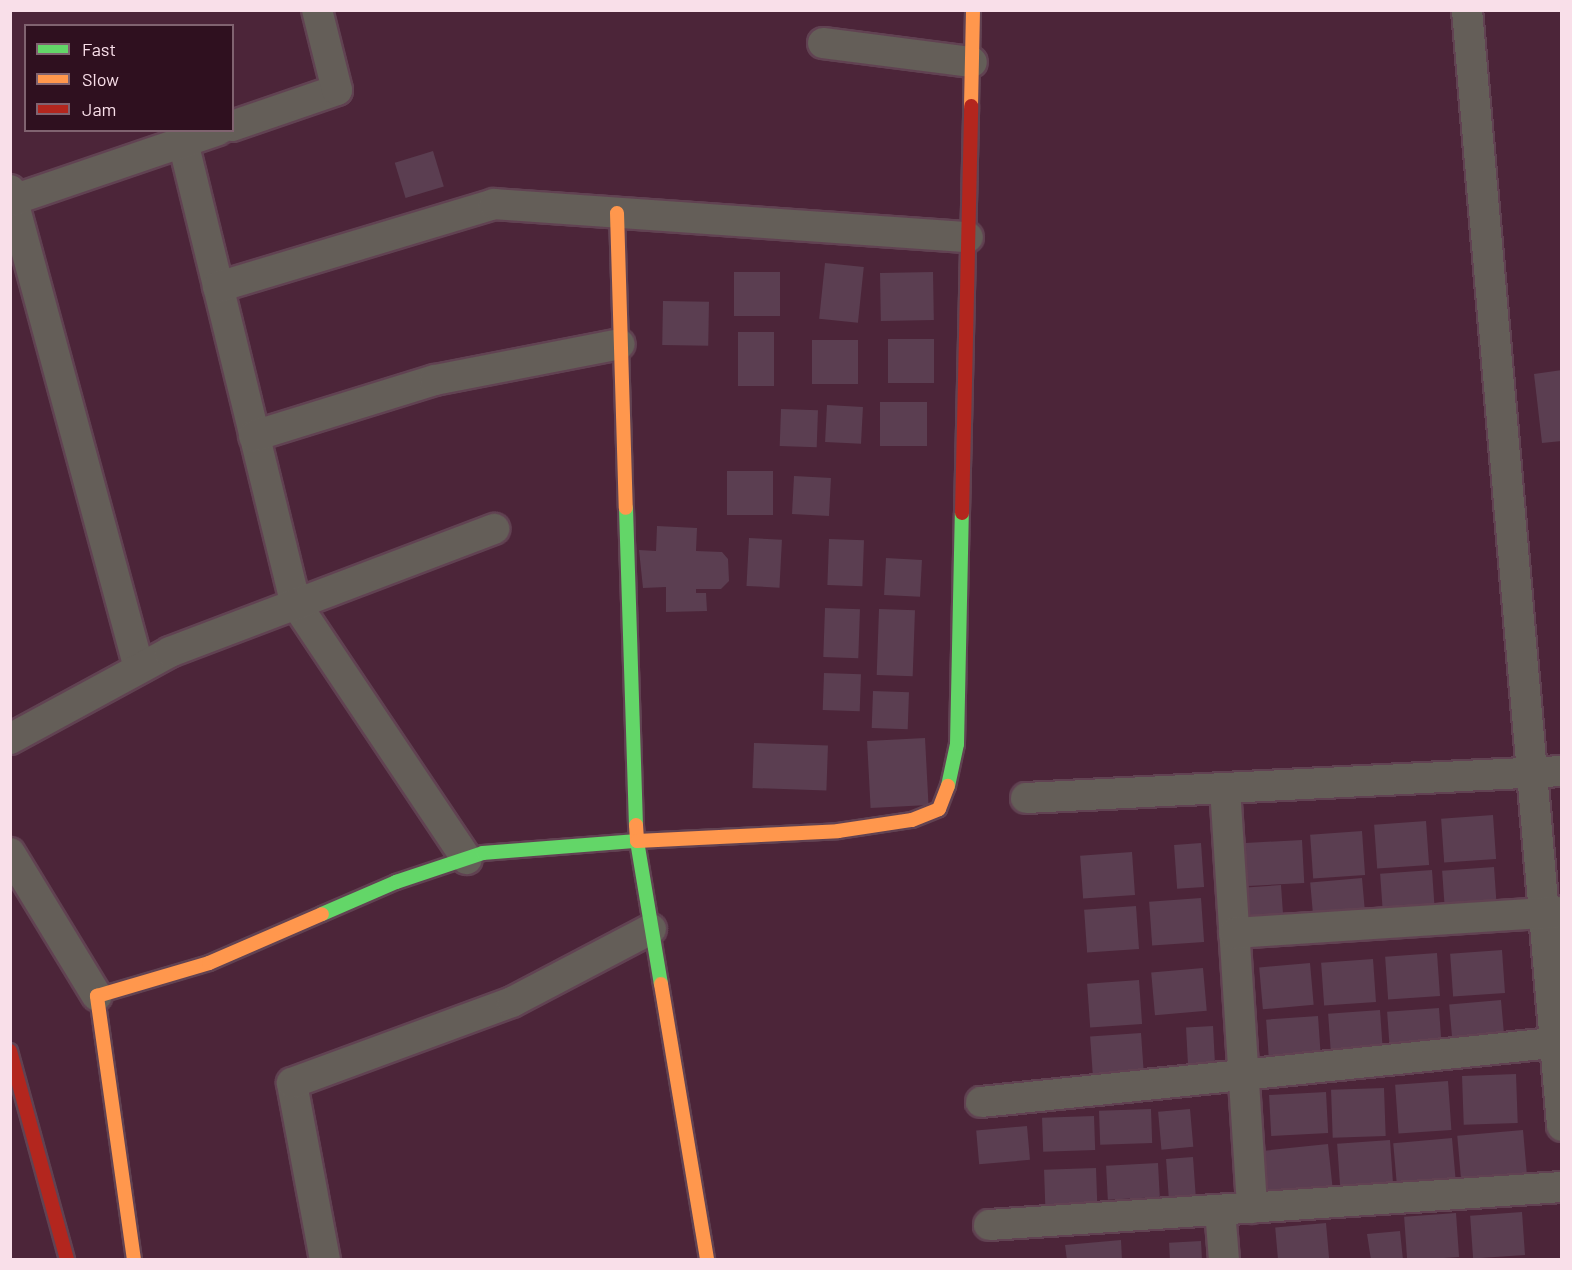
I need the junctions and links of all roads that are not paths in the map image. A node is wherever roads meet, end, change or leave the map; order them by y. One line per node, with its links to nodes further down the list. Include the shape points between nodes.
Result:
1 (317, 10): 6 (street, via 337,90)
2 (973, 10): 5 (street)
3 (1467, 10): 20 (street)
4 (823, 43): 5 (street)
5 (972, 62): 11 (street)
6 (234, 125)
7 (212, 132): 8 (street)
8 (183, 142): 9 (street); 12 (street)
9 (11, 197): 17 (street)
10 (616, 213): 11 (street); 12 (street, via 494,204); 13 (street)
11 (968, 237): 23 (street, via 957,744 949,785 939,809 912,820 838,831)
12 (218, 287): 14 (street)
13 (620, 344): 14 (street, via 435,380); 23 (street)
14 (254, 436): 16 (street)
15 (494, 529): 16 (street)
16 (296, 604): 17 (street); 25 (street)
17 (138, 666): 18 (street)
18 (10, 739)
19 (1562, 771): 20 (street)
20 (1528, 772): 21 (street); 26 (street)
21 (1225, 788): 22 (street); 28 (street)
22 (1026, 798)
23 (636, 841): 25 (street, via 483,853); 27 (street)
24 (10, 854): 29 (street)
25 (467, 859): 29 (street, via 396,882 209,963)
26 (1552, 912): 28 (street); 30 (street)
27 (651, 929): 41 (street, via 512,1002 292,1083); 42 (street)
28 (1234, 933): 32 (street)
29 (97, 996): 40 (street)
30 (1557, 1042): 32 (street); 34 (street)
31 (10, 1051): 39 (street)
32 (1244, 1076): 33 (street); 36 (street)
33 (981, 1102)
34 (1562, 1126)
35 (1562, 1187): 36 (street)
36 (1252, 1208): 37 (street)
37 (1220, 1210): 38 (street); 43 (street)
38 (989, 1225)
39 (67, 1260)
40 (134, 1260)
41 (325, 1260)
42 (707, 1260)
43 (1224, 1260)

